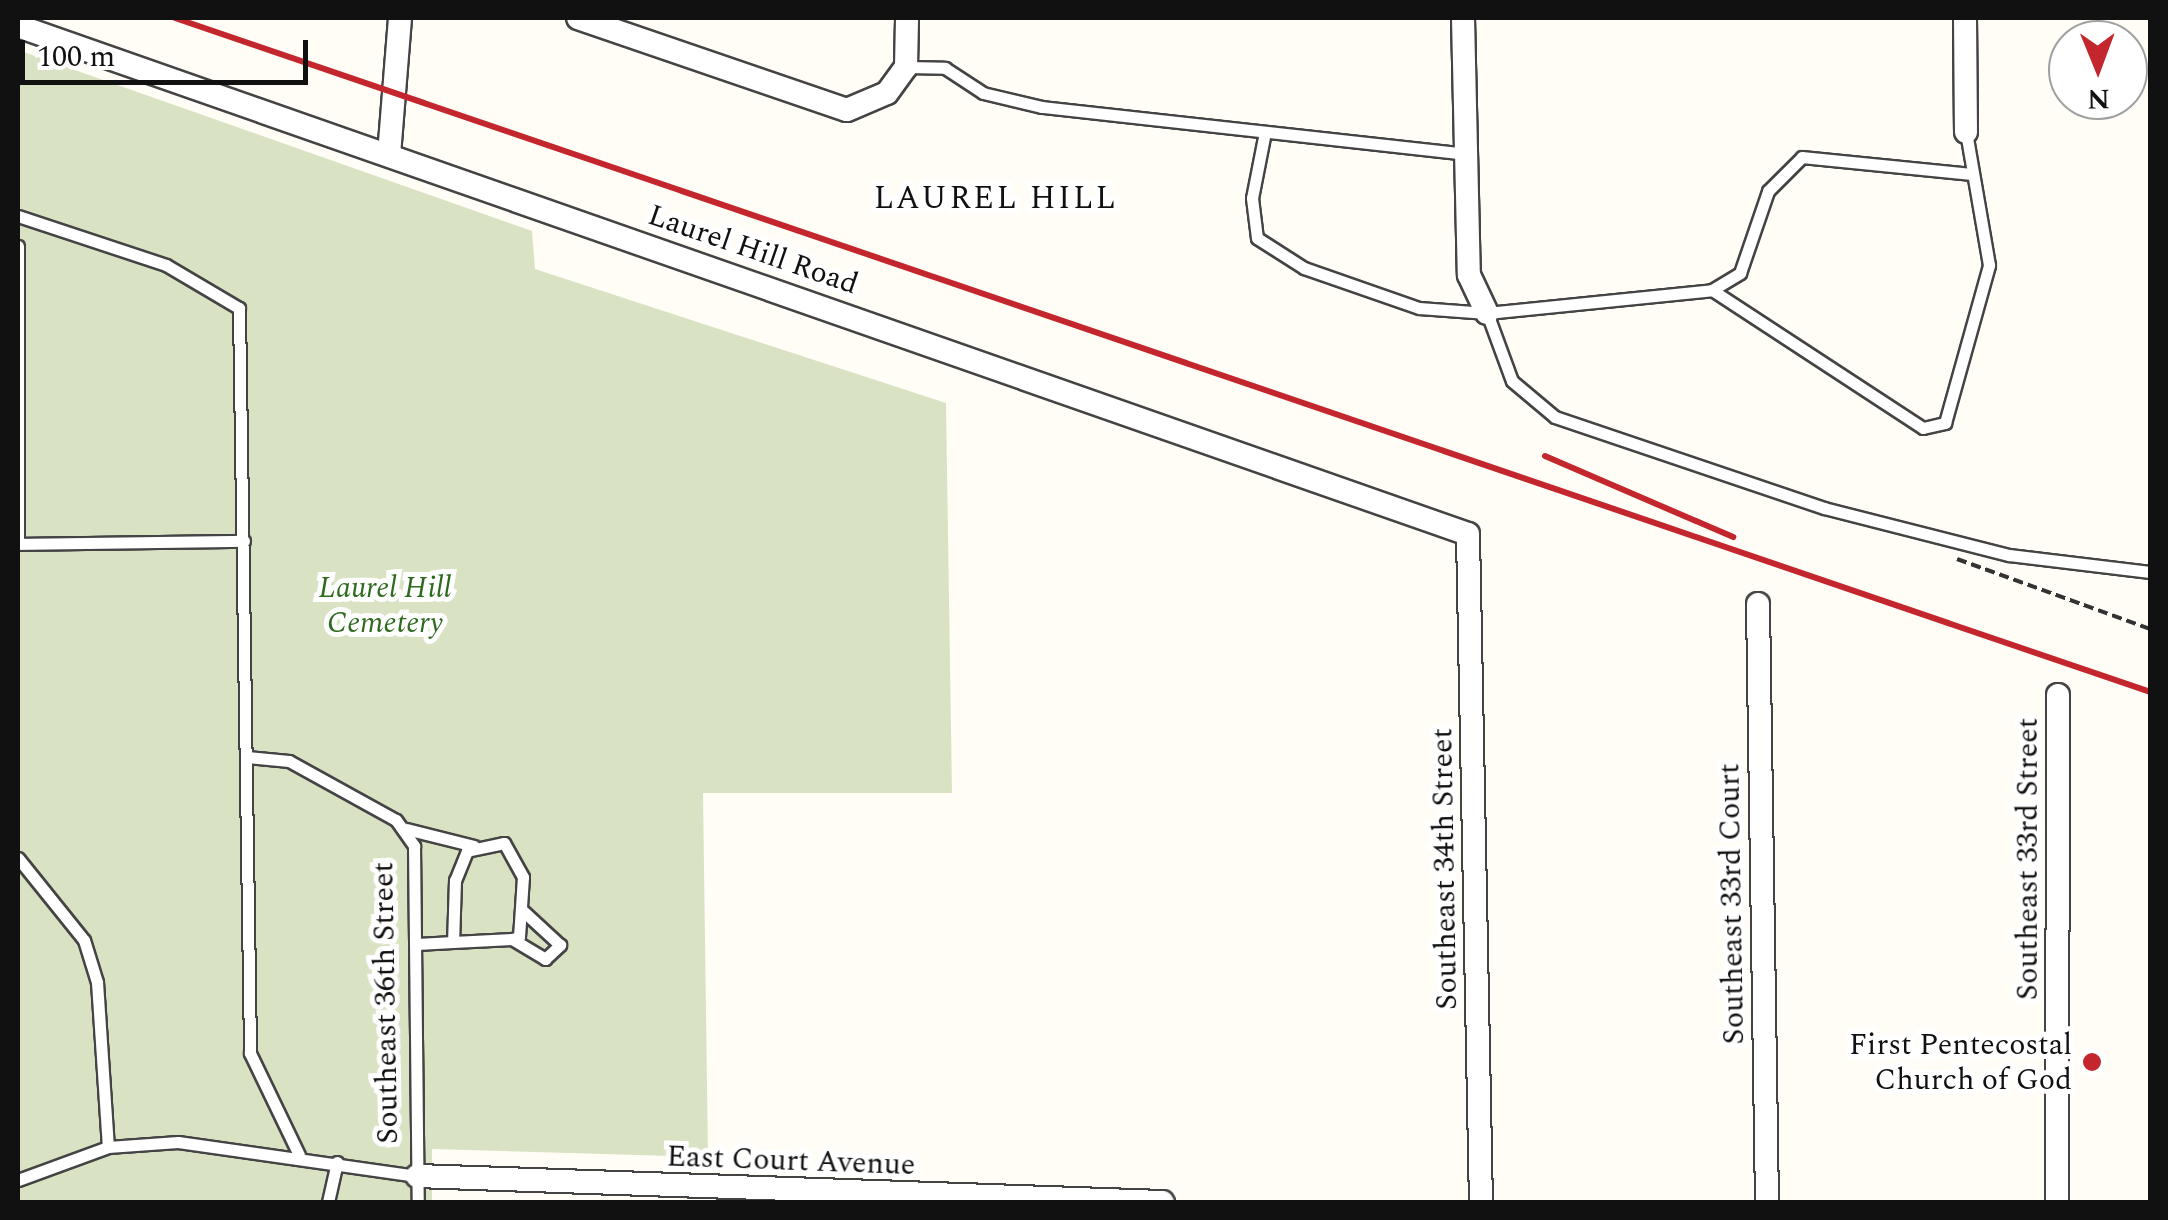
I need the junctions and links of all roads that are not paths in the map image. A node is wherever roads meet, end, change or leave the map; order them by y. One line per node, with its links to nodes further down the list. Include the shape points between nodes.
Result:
1 (400, 18): 10 (street)
2 (578, 18): 7 (street, via 847,110 887,93)
3 (907, 18): 7 (street)
4 (1463, 18): 11 (street)
5 (1965, 18): 8 (street)
6 (18, 26): 10 (street, Laurel Hill Road)
7 (906, 66): 9 (lane, via 945,68 983,93 1042,107)
8 (1966, 132): 12 (lane)
9 (1264, 137): 11 (lane); 16 (lane, via 1252,198 1257,238 1304,268 1420,308)
10 (389, 154): 17 (street, Laurel Hill Road)
11 (1466, 154): 16 (street, via 1469,275)
12 (1971, 174): 15 (lane, via 1802,157 1768,190 1740,273); 15 (lane, via 1989,265 1944,423 1922,428)
13 (18, 216): 18 (lane, via 166,265 239,308)
14 (18, 246): 19 (lane)
15 (1712, 290): 16 (lane)
16 (1487, 313): 20 (lane, via 1512,380 1556,417 2008,555)
17 (1468, 534): 42 (street, Southeast 34th Street)
18 (244, 541): 19 (lane); 23 (lane)
19 (18, 544)
20 (2150, 572)
21 (1758, 604): 43 (street, Southeast 33rd Court)
22 (2058, 695): 44 (street, Southeast 33rd Street)
23 (246, 757): 24 (lane, Southeast 36th Street, via 289,761); 32 (lane, via 250,1053)
24 (406, 829): 25 (lane); 30 (lane, Southeast 36th Street, via 418,864)
25 (474, 846): 27 (lane, via 492,840 516,854); 29 (lane, via 455,880)
26 (18, 858): 31 (lane, via 84,940 97,982)
27 (524, 911): 28 (lane); 28 (lane, via 560,945 545,959)
28 (512, 938): 29 (lane)
29 (454, 942): 30 (lane)
30 (416, 944): 34 (lane, Southeast 36th Street)
31 (108, 1147): 32 (lane, via 178,1142); 35 (lane)
32 (299, 1156): 33 (lane)
33 (337, 1162): 34 (lane); 38 (lane)
34 (418, 1176): 36 (street, East Court Avenue); 39 (lane, Southeast 36th Street)
35 (18, 1180)
36 (564, 1192): 37 (street, East Court Avenue)
37 (830, 1198): 40 (street, East Court Avenue)
38 (328, 1202)
39 (418, 1202)
40 (1096, 1202): 41 (street, East Court Avenue)
41 (1163, 1202)
42 (1481, 1202)
43 (1767, 1202)
44 (2057, 1202)

